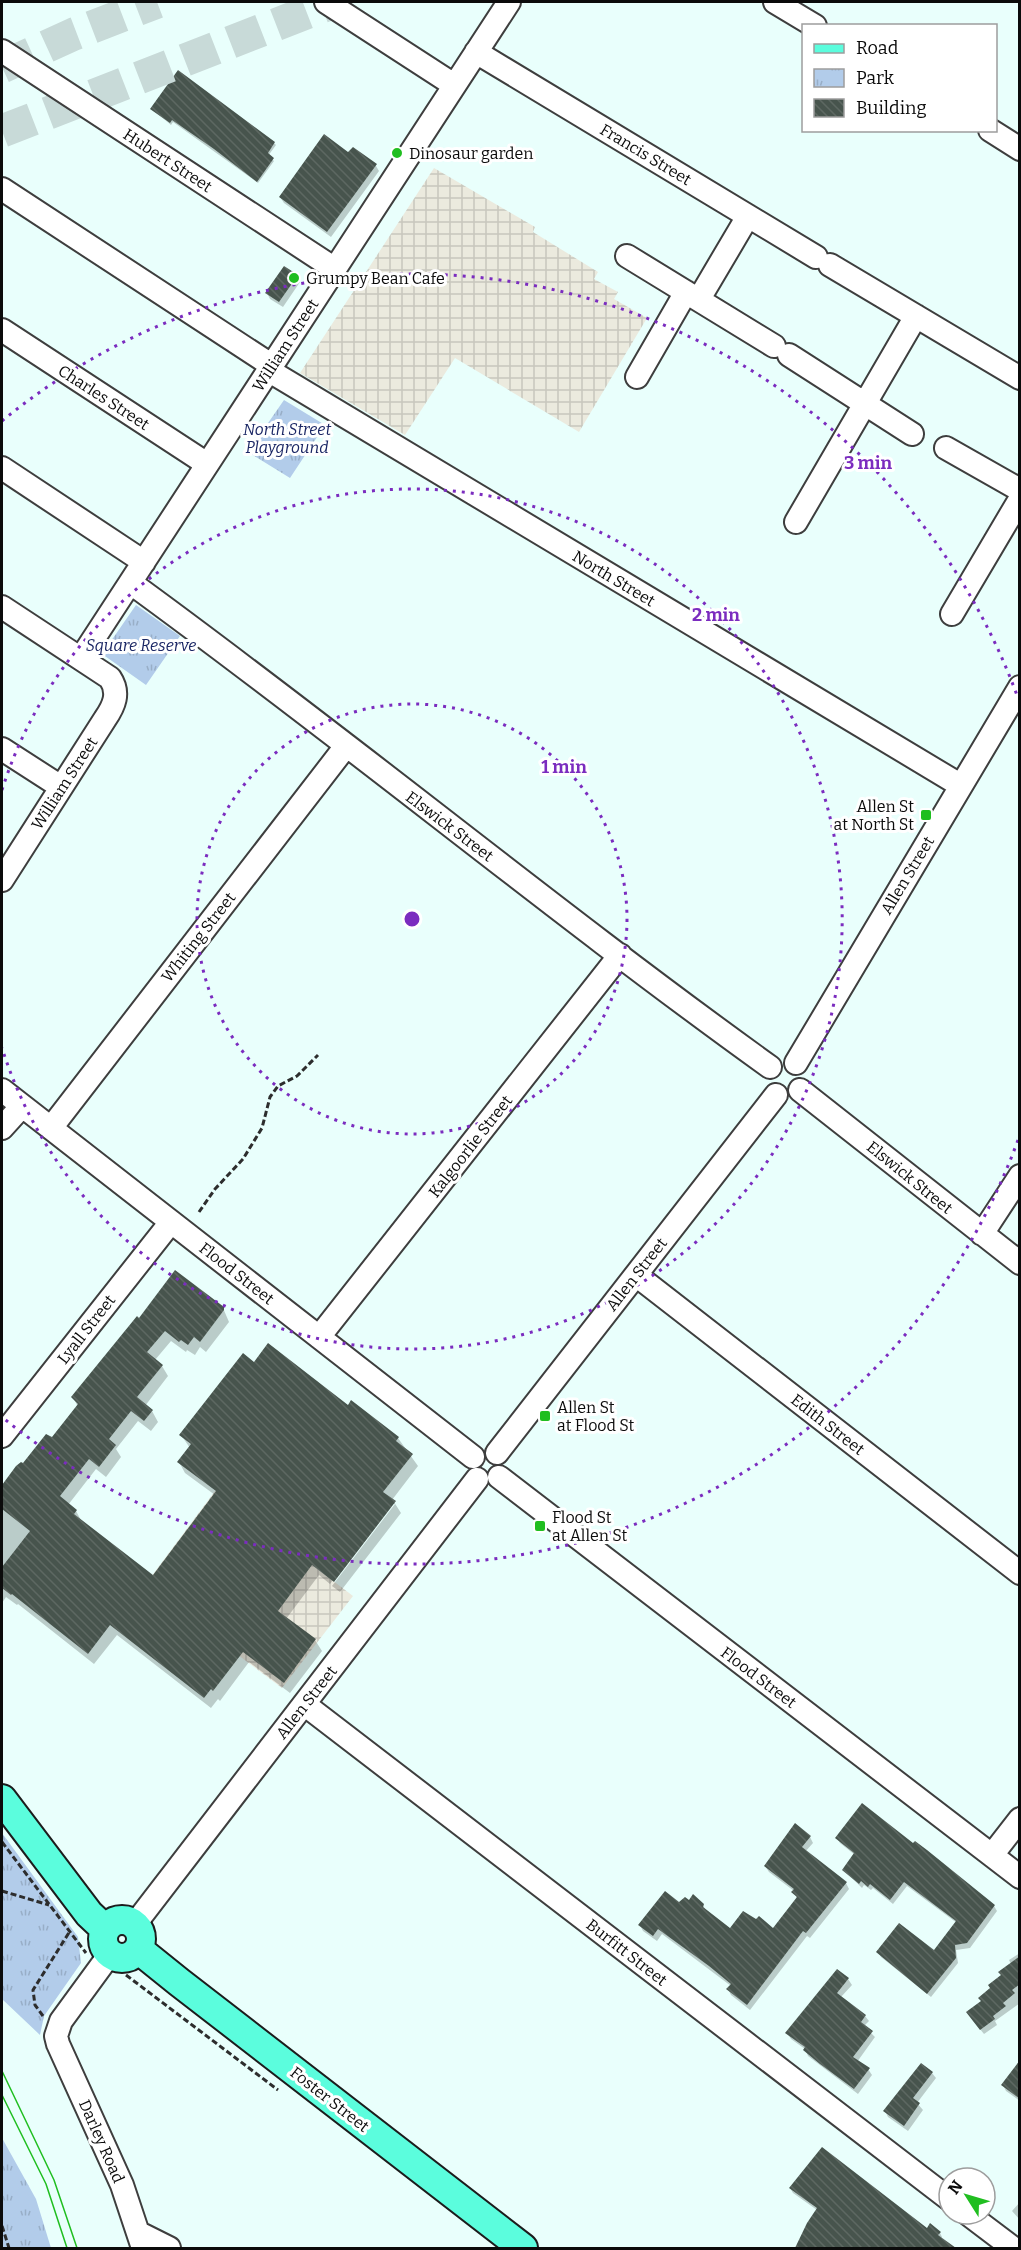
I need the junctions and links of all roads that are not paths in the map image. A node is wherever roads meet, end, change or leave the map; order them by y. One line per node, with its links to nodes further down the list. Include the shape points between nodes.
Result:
1 (326, 2): 7 (street)
2 (509, 2): 6 (street, William Street)
3 (775, 2): 4 (street)
4 (812, 24)
5 (2, 51): 13 (street, Hubert Street)
6 (476, 52): 7 (street, William Street); 11 (street, Francis Street)
7 (454, 85): 13 (street, William Street)
8 (993, 132): 9 (street)
9 (1020, 148)
10 (2, 189): 17 (street, North Street)
11 (748, 216): 14 (street); 15 (street, Francis Street)
12 (627, 256): 14 (street)
13 (335, 269): 17 (street, William Street)
14 (693, 295): 18 (street); 20 (street)
15 (916, 316): 19 (street, Francis Street); 20 (street)
16 (2, 330): 23 (street, Charles Street)
17 (269, 368): 23 (street, William Street); 36 (street, North Street)
18 (637, 377)
19 (1020, 378)
20 (864, 403): 21 (street); 27 (street)
21 (912, 434)
22 (946, 448): 25 (street)
23 (207, 464): 28 (street, William Street)
24 (2, 468): 28 (street)
25 (1020, 490)
26 (1020, 499): 31 (street)
27 (796, 522)
28 (144, 562): 29 (street, William Street)
29 (131, 583): 32 (street, William Street); 34 (street, Elswick Street)
30 (2, 607): 32 (street)
31 (952, 614)
32 (81, 658): 37 (street, William Street, via 110,678 116,697)
33 (1020, 687): 36 (street, Allen Street)
34 (346, 747): 39 (street, Elswick Street); 47 (street, Whiting Street)
35 (2, 748): 37 (street)
36 (960, 786): 40 (street, Allen Street)
37 (61, 787): 38 (street, William Street)
38 (2, 880)
39 (620, 955): 41 (street, Elswick Street); 53 (street, Kalgoorlie Street)
40 (796, 1063): 41 (street, via 782,1059); 43 (street, via 803,1072)
41 (770, 1067): 44 (street, via 767,1086)
42 (2, 1090): 45 (street, Flood Street)
43 (800, 1090): 44 (street, via 789,1097); 50 (street, Elswick Street)
44 (776, 1095): 52 (street, Allen Street)
45 (22, 1106): 46 (street); 47 (street, Flood Street)
46 (2, 1128)
47 (51, 1128): 49 (street, Flood Street)
48 (1020, 1176): 50 (street)
49 (171, 1222): 53 (street, Flood Street); 54 (street, Lyall Street)
50 (982, 1234): 51 (street, Elswick Street)
51 (1020, 1263)
52 (636, 1275): 55 (street, Allen Street); 58 (street, Edith Street)
53 (319, 1336): 56 (street, Flood Street)
54 (2, 1436)
55 (497, 1453): 56 (street, via 481,1450); 57 (street, via 502,1462)
56 (473, 1457): 57 (street, via 470,1469)
57 (488, 1478): 59 (street, Allen Street); 62 (street, Flood Street)
58 (1020, 1573)
59 (304, 1704): 64 (street, Allen Street); 66 (street, Burfitt Street)
60 (2, 1799): 65 (main road, via 88,1914)
61 (1020, 1819): 62 (street)
62 (992, 1855): 63 (street, Flood Street)
63 (1020, 1877)
64 (137, 1936): 65 (main road, via 125,1958); 70 (main road, Foster Street, via 179,1982)
65 (106, 1949): 68 (street, Darley Road, via 57,2032 58,2044 122,2186)
66 (937, 2190)
67 (984, 2226): 71 (street)
68 (141, 2241): 69 (street)
69 (169, 2248)
70 (523, 2248)
71 (1013, 2248)

